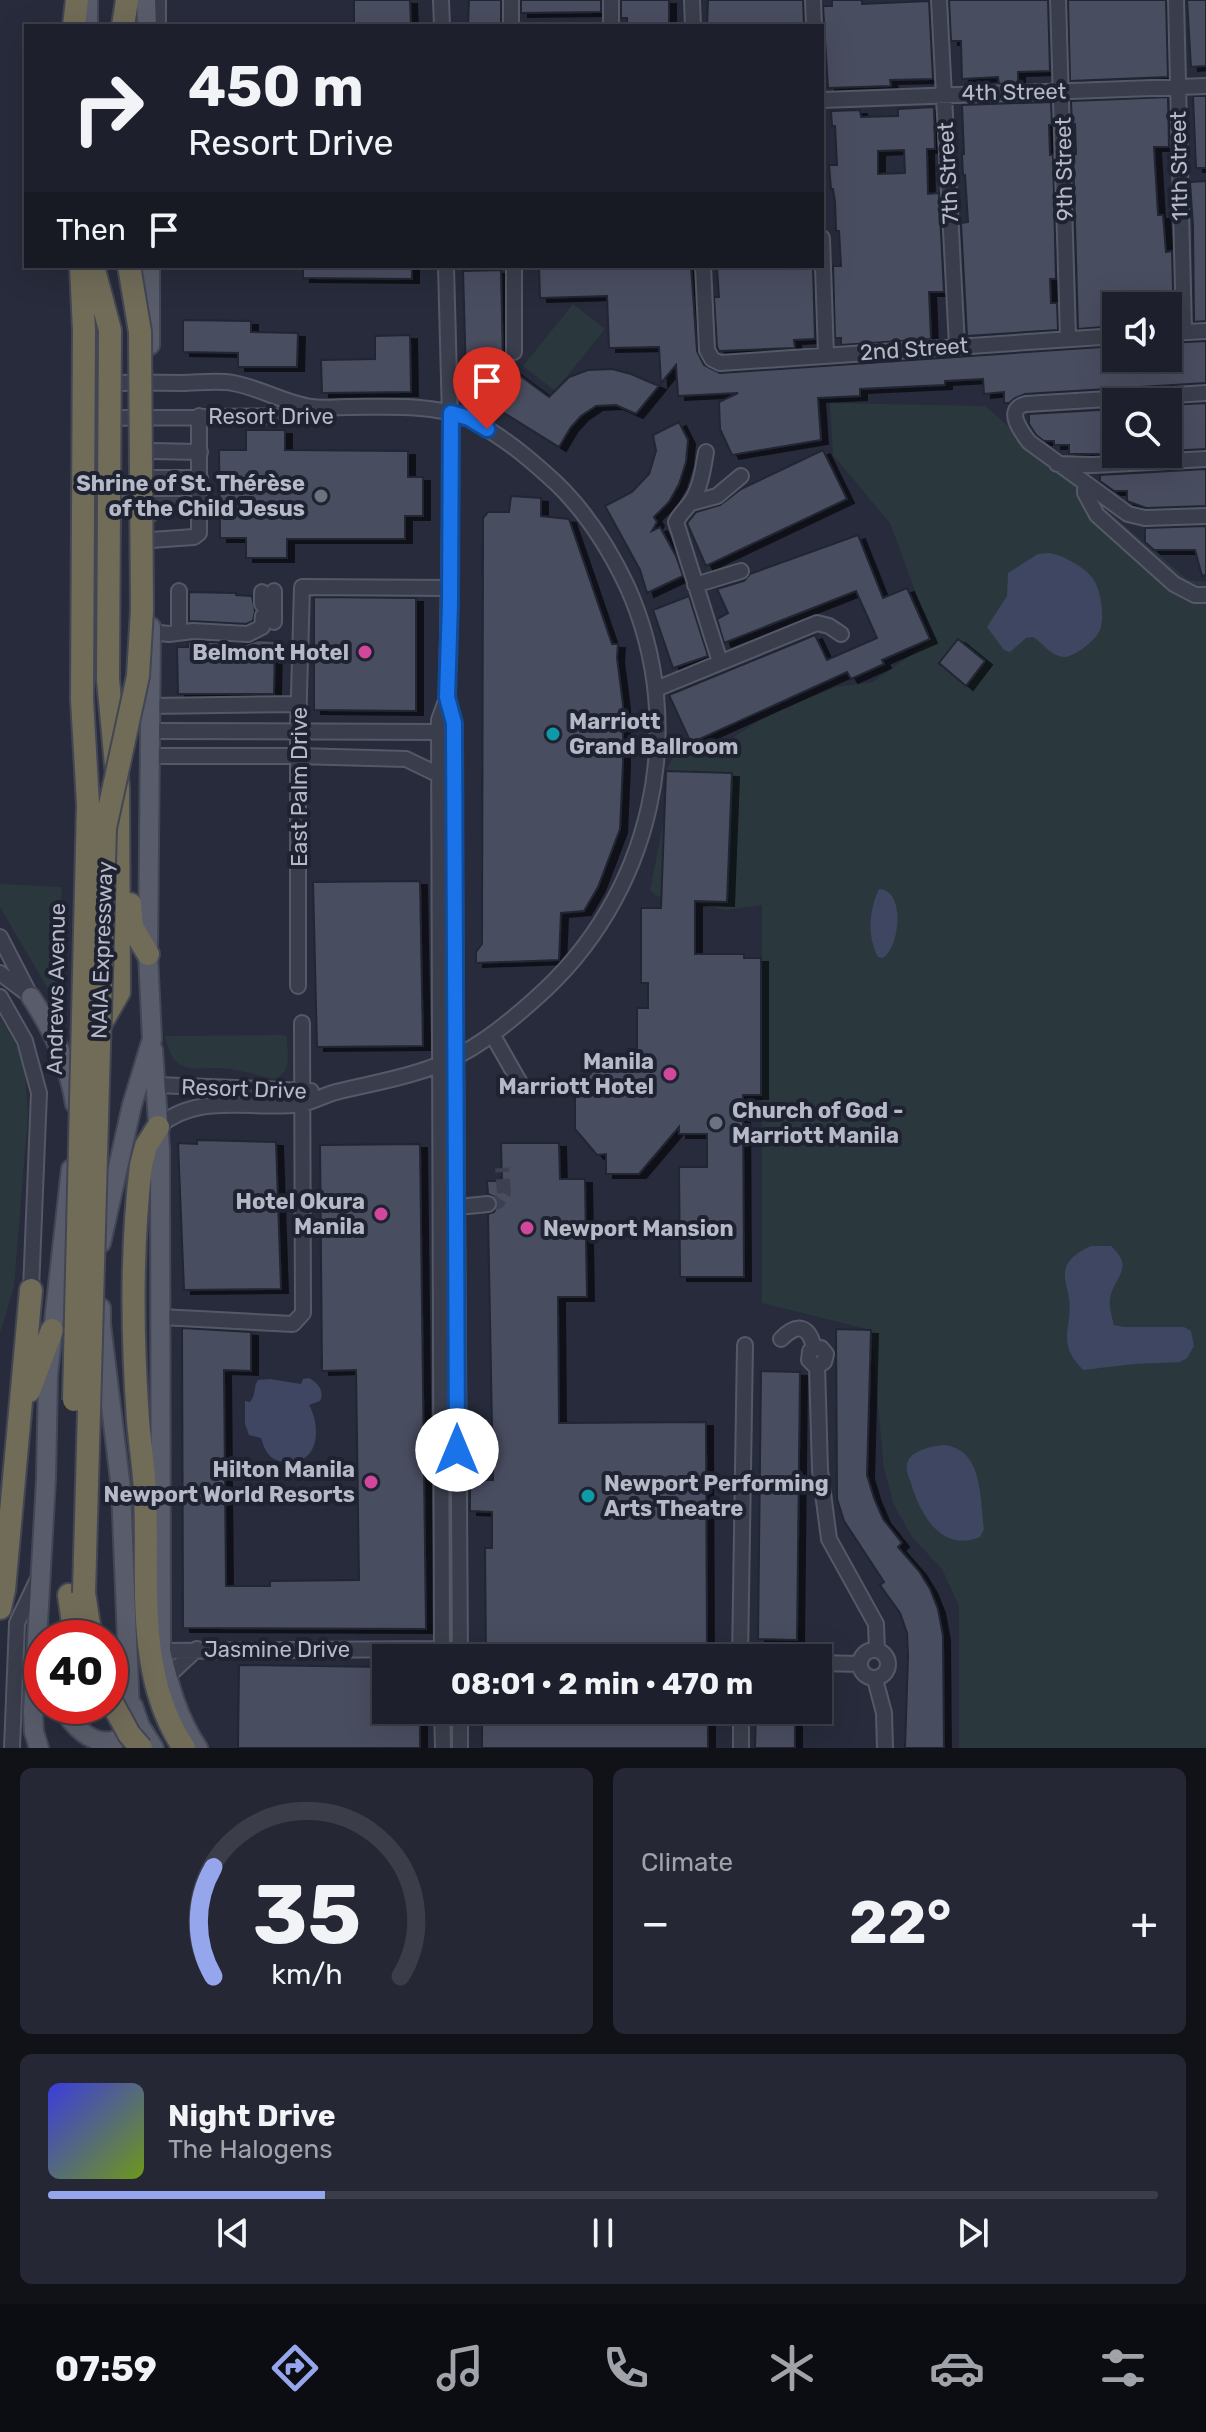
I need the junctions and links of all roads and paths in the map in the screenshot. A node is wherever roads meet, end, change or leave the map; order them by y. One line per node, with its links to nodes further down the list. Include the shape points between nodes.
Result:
1 (77, 0): 14 (highway)
2 (87, 0): 15 (street); 16 (main road)
3 (127, 0): 17 (highway)
4 (146, 0): 18 (main road)
5 (158, 0): 19 (street)
6 (441, 0): 20 (street)
7 (511, 0): 21 (street)
8 (611, 0): 22 (street)
9 (692, 0): 23 (street)
10 (813, 0): 24 (street)
11 (939, 0): 28 (street, 7th Street)
12 (1058, 0): 27 (street, 9th Street)
13 (1176, 0): 26 (street, 11th Street)
14 (75, 24)
15 (76, 24)
16 (88, 24)
17 (123, 24)
18 (147, 24)
19 (158, 24)
20 (442, 24)
21 (511, 24)
22 (611, 24)
23 (693, 24)
24 (814, 24)
25 (1206, 86): 26 (street, 4th Street)
26 (1177, 88): 27 (street, 4th Street); 42 (street, 11th Street)
27 (1062, 91): 28 (street, 4th Street); 44 (street, 9th Street)
28 (944, 94): 29 (street, 4th Street); 45 (street, 7th Street)
29 (824, 100)
30 (81, 268): 126 (highway, NAIA Expressway, bridge, via 82,700 88,804)
31 (92, 268): 48 (main road, Andrews Avenue)
32 (93, 268): 81 (highway, bridge, via 110,330)
33 (106, 268): 48 (main road)
34 (126, 268): 81 (highway)
35 (126, 268): 127 (highway, NAIA Expressway, bridge, via 140,332 142,610 138,676 105,828 84,1593)
36 (150, 268): 49 (main road)
37 (446, 268): 52 (street)
38 (514, 268): 46 (street)
39 (703, 268): 47 (street, 2nd Street, via 707,350 712,359 720,363)
40 (823, 268): 47 (street)
41 (1206, 331): 42 (street)
42 (1184, 332)
43 (1102, 337): 44 (street, 2nd Street)
44 (1068, 338): 45 (street, 2nd Street)
45 (957, 346): 47 (street, 2nd Street)
46 (514, 352)
47 (826, 356)
48 (98, 383): 49 (street, Resort Drive); 55 (main road, Andrews Avenue)
49 (150, 383): 51 (street, Resort Drive, via 230,382); 54 (main road)
50 (1206, 393): 60 (street, via 1020,405 1018,428)
51 (312, 412): 52 (street, Resort Drive, via 426,407); 53 (street, Resort Drive)
52 (451, 413): 73 (street); 82 (street, Resort Drive, via 469,418 523,452 595,528 635,605)
53 (199, 416): 54 (street, Resort Drive); 57 (street)
54 (150, 417): 55 (street, Resort Drive); 56 (main road)
55 (91, 418): 68 (main road, Andrews Avenue)
56 (151, 451): 57 (street); 62 (main road)
57 (200, 452): 63 (street)
58 (706, 452): 65 (street)
59 (1206, 459): 60 (street)
60 (1056, 464): 64 (street)
61 (741, 476): 65 (street, via 717,496)
62 (151, 478): 63 (street); 67 (main road)
63 (200, 478): 66 (street)
64 (1085, 484): 69 (street, via 1128,514); 75 (street, via 1097,515 1174,584)
65 (691, 503): 72 (street, via 676,522)
66 (200, 504): 67 (street); 70 (street, via 197,536)
67 (151, 509): 68 (main road, via 118,493 101,500); 70 (main road)
68 (90, 515): 103 (main road, Andrews Avenue)
69 (1206, 516)
70 (151, 540): 78 (main road)
71 (741, 571): 72 (street)
72 (695, 585): 80 (street)
73 (450, 588): 83 (street); 84 (street, East Palm Drive, via 302,587)
74 (179, 591): 77 (street)
75 (1206, 595)
76 (267, 605): 77 (street, via 262,627 248,634)
77 (179, 631): 78 (street)
78 (151, 632): 85 (main road)
79 (841, 634): 80 (street, via 817,623)
80 (720, 662): 82 (street)
81 (114, 679): 93 (highway, via 128,760 132,927); 103 (highway, via 119,992)
82 (656, 689): 100 (street, Resort Drive, via 655,777 638,852 621,890 589,943 558,978 546,981 525,1008)
83 (447, 697): 88 (street); 102 (street, via 454,723)
84 (299, 704): 85 (street); 86 (street, East Palm Drive)
85 (151, 706): 87 (main road)
86 (298, 730): 87 (street); 88 (street); 90 (street, East Palm Drive)
87 (151, 731): 89 (main road)
88 (439, 732): 91 (street)
89 (151, 756): 90 (street); 93 (main road)
90 (298, 756): 91 (street, via 406,759); 96 (street, East Palm Drive)
91 (439, 775): 104 (street)
92 (0, 937): 98 (street)
93 (148, 954): 101 (main road)
94 (0, 959): 98 (street)
95 (0, 973): 98 (street)
96 (298, 986)
97 (0, 997): 117 (street, via 25,1041 39,1093)
98 (31, 997): 108 (main road, via 61,1053)
99 (302, 1023): 107 (street)
100 (492, 1034): 102 (street, Resort Drive); 105 (street)
101 (152, 1039): 106 (main road); 128 (main road, via 101,1235 101,1324 121,1489)
102 (456, 1056): 104 (street, Resort Drive); 111 (street)
103 (79, 1063): 108 (main road, Andrews Avenue)
104 (438, 1065): 107 (street, Resort Drive); 110 (street)
105 (520, 1083)
106 (156, 1085): 107 (street, Resort Drive); 109 (main road)
107 (303, 1097): 109 (street, Resort Drive, via 198,1107 174,1114); 118 (street, via 303,1313 293,1324)
108 (77, 1115): 119 (main road, Andrews Avenue)
109 (158, 1127): 118 (main road); 154 (highway, via 143,1156 138,1186 134,1317 147,1636 164,1709)
110 (439, 1169): 111 (street); 113 (street)
111 (455, 1169): 114 (street)
112 (488, 1204): 114 (street)
113 (439, 1208): 114 (street); 116 (street)
114 (456, 1208): 115 (street)
115 (456, 1277): 116 (street, via 448,1273); 130 (street)
116 (440, 1278): 129 (street)
117 (31, 1290): 119 (main road); 122 (highway)
118 (161, 1317): 134 (main road)
119 (52, 1330): 122 (highway); 123 (main road, Andrews Avenue)
120 (781, 1339): 133 (street, via 797,1328 811,1336 814,1348 808,1358 817,1365 820,1470 829,1539 876,1624)
121 (745, 1345): 131 (street)
122 (19, 1418): 124 (highway)
123 (41, 1571): 125 (main road, Andrews Avenue); 149 (street, via 17,1623)
124 (0, 1608)
125 (40, 1620)
126 (72, 1620)
127 (88, 1620)
128 (126, 1620)
129 (442, 1644)
130 (460, 1644)
131 (740, 1644)
132 (197, 1649): 134 (street, Jasmine Drive); 135 (street, Jasmine Drive); 138 (street)
133 (877, 1650): 137 (street, via 863,1655); 139 (street, via 889,1664)
134 (161, 1651): 138 (main road)
135 (372, 1653)
136 (832, 1663): 137 (street)
137 (860, 1664): 139 (street, via 863,1673)
138 (167, 1677): 155 (main road)
139 (875, 1679): 159 (street, via 884,1713)
140 (128, 1683): 153 (main road, via 140,1726)
141 (34, 1724): 150 (main road, Andrews Avenue)
142 (74, 1724): 145 (main road, via 88,1738 103,1743 124,1734)
143 (106, 1724): 151 (highway)
144 (124, 1724): 152 (highway, bridge)
145 (128, 1724)
146 (442, 1724): 156 (street)
147 (460, 1724): 157 (street)
148 (741, 1724): 158 (street)
149 (12, 1748)
150 (39, 1748)
151 (123, 1748)
152 (141, 1748)
153 (154, 1748)
154 (184, 1748)
155 (198, 1748)
156 (443, 1748)
157 (460, 1748)
158 (741, 1748)
159 (885, 1748)

